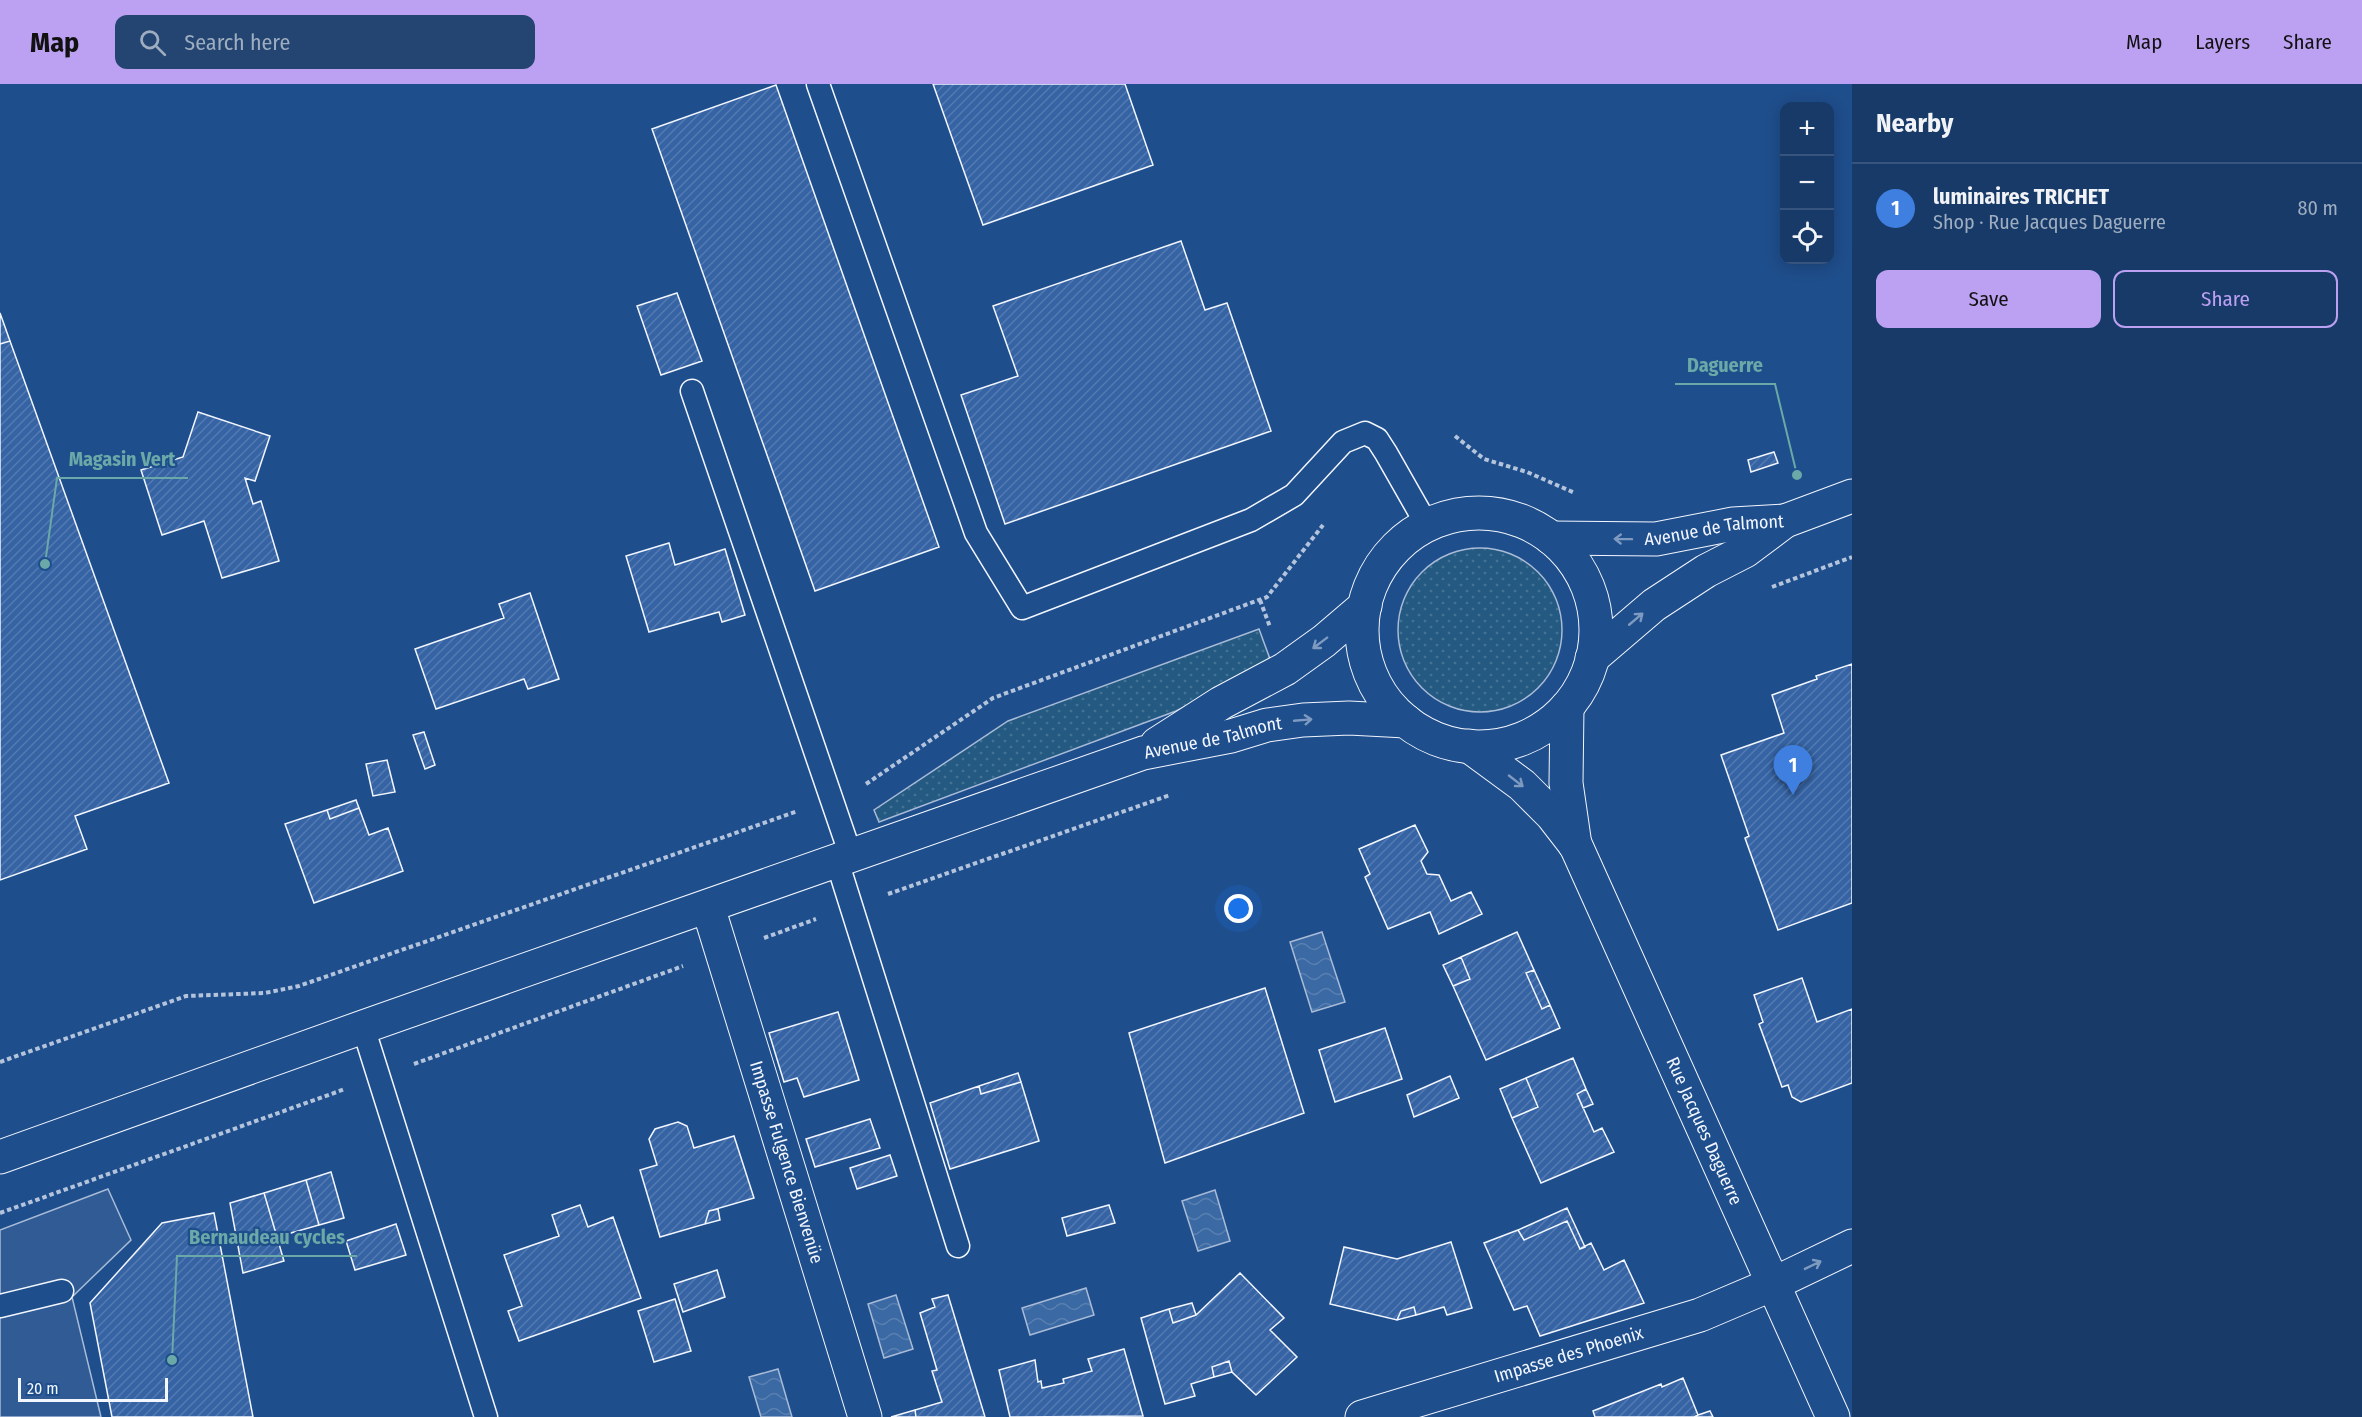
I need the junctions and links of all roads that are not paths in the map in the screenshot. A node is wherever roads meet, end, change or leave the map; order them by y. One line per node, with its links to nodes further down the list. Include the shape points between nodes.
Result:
1 (818, 84): 5 (lane, via 976,533 1022,608 1251,520 1294,495 1343,442 1365,434 1377,439)
2 (692, 391): 14 (lane, via 831,799)
3 (1852, 496): 4 (main road)
4 (1785, 521): 6 (main road, Avenue de Talmont, one-way to 6, via 1733,524 1656,539); 8 (main road, Avenue de Talmont, one-way to 4, via 1654,605 1745,551)
5 (1427, 525): 6 (main road, via 1469,513 1491,514 1526,523); 7 (main road, via 1386,558 1373,580)
6 (1551, 538): 8 (main road, via 1574,562 1589,592 1596,625)
7 (1365, 606): 10 (main road, via 1362,638 1369,669 1384,698); 12 (main road, Avenue de Talmont, one-way to 12, via 1285,669 1221,703)
8 (1592, 658): 9 (main road)
9 (1567, 707): 11 (main road, via 1539,730 1522,738 1506,744); 13 (main road, via 1566,783)
10 (1406, 721): 11 (main road, via 1436,738); 12 (main road, Avenue de Talmont, one-way to 10, via 1304,720)
11 (1469, 746): 13 (main road, one-way to 13, via 1522,785)
12 (1143, 753): 14 (main road)
13 (1576, 846): 20 (main road, Rue Jacques Daguerre)
14 (844, 859): 15 (main road); 18 (lane, via 852,907)
15 (708, 907): 16 (main road); 24 (main road, Impasse Fulgence Bienvenüe)
16 (363, 1027): 17 (main road); 23 (lane)
17 (0, 1157)
18 (958, 1246)
19 (1852, 1246): 20 (main road, Impasse des Phoenix, one-way to 19)
20 (1773, 1284): 25 (main road, Impasse des Phoenix, via 1700,1315); 26 (main road, Rue Jacques Daguerre)
21 (62, 1291): 22 (lane)
22 (0, 1306)
23 (486, 1417)
24 (865, 1417)
25 (1362, 1417)
26 (1833, 1417)

